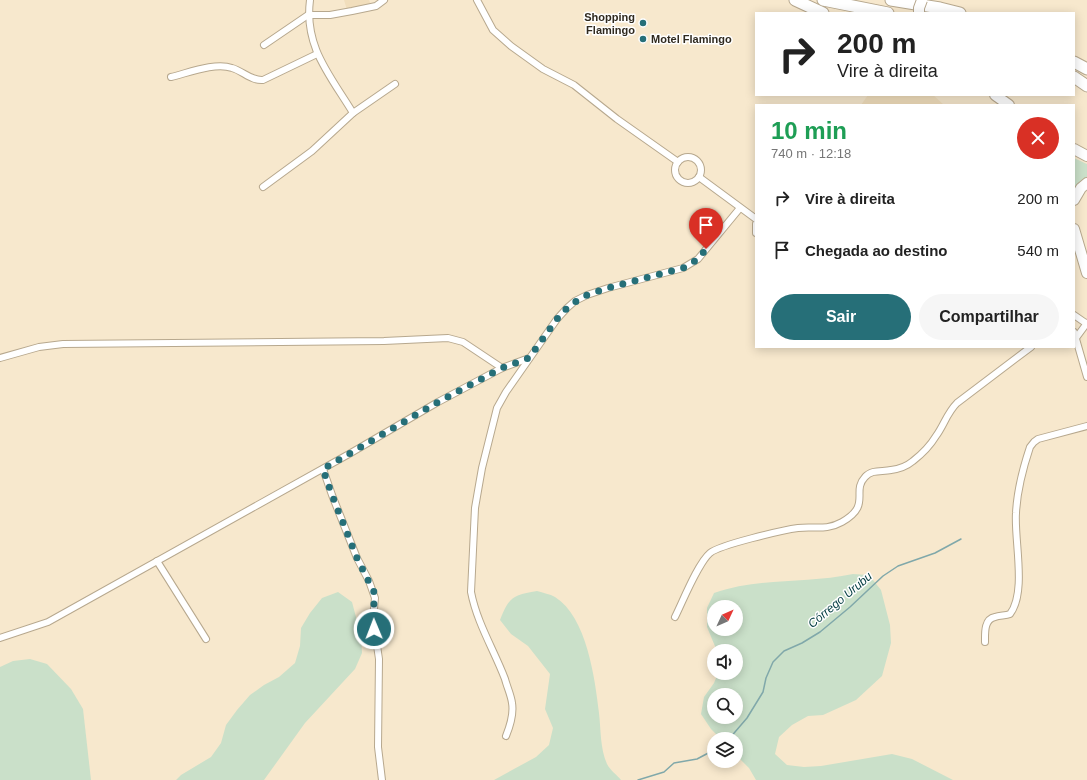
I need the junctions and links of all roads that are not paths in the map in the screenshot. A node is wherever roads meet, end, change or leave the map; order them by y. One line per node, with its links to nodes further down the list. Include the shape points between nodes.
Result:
1 (310, 0): 14 (street)
2 (384, 0): 14 (street, via 376,6 352,11)
3 (478, 0): 28 (street, via 493,30 511,46 543,69 574,85)
4 (795, 0): 9 (highway)
5 (824, 0): 10 (highway)
6 (891, 0): 13 (highway)
7 (918, 0): 11 (main road, bridge)
8 (922, 0): 12 (main road, bridge)
9 (821, 12)
10 (883, 12)
11 (916, 12)
12 (919, 12)
13 (956, 12)
14 (308, 15): 15 (street); 16 (street, via 310,33)
15 (264, 45)
16 (317, 54): 19 (street, via 263,80 250,77 231,67 221,66); 25 (street)
17 (1075, 63): 18 (highway)
18 (1087, 69)
19 (171, 77)
20 (1075, 78): 22 (highway)
21 (395, 84): 25 (street)
22 (1087, 86)
23 (996, 96): 24 (main road)
24 (1008, 104)
25 (354, 113): 31 (street, via 312,151)
26 (1075, 150): 27 (main road)
27 (1087, 156)
28 (678, 162): 29 (street, via 686,157 696,159 701,168); 29 (street, via 675,172 680,180 690,182)
29 (698, 177): 33 (street)
30 (1087, 183): 32 (main road)
31 (263, 187)
32 (1075, 198)
33 (740, 208): 34 (street); 42 (street, via 698,259 683,268 608,288 575,302 557,319)
34 (755, 218)
35 (1075, 231): 36 (main road)
36 (1087, 273)
37 (1075, 316): 38 (street)
38 (1087, 324): 39 (street)
39 (1075, 335): 44 (street)
40 (1030, 348): 48 (street, via 957,403 950,410 937,436 913,460 897,469 868,474 862,482 859,506 852,516 843,522 829,528 787,530 723,547 710,553 698,570)
41 (0, 358): 43 (street, via 39,347 63,344 384,342 448,338 463,342)
42 (529, 358): 43 (street); 52 (street, via 500,401 494,419 479,485 471,579 474,605 500,665 512,703)
43 (502, 368): 46 (street)
44 (1087, 378)
45 (1087, 426): 51 (street, via 1038,440 1030,447 1016,513 1019,583 1017,600 1010,614 988,620)
46 (323, 469): 47 (street); 53 (street, via 375,598 373,619 379,659 378,746)
47 (158, 561): 49 (street, via 48,622); 50 (street)
48 (675, 617)
49 (0, 638)
50 (206, 639)
51 (985, 642)
52 (506, 736)
53 (382, 780)

